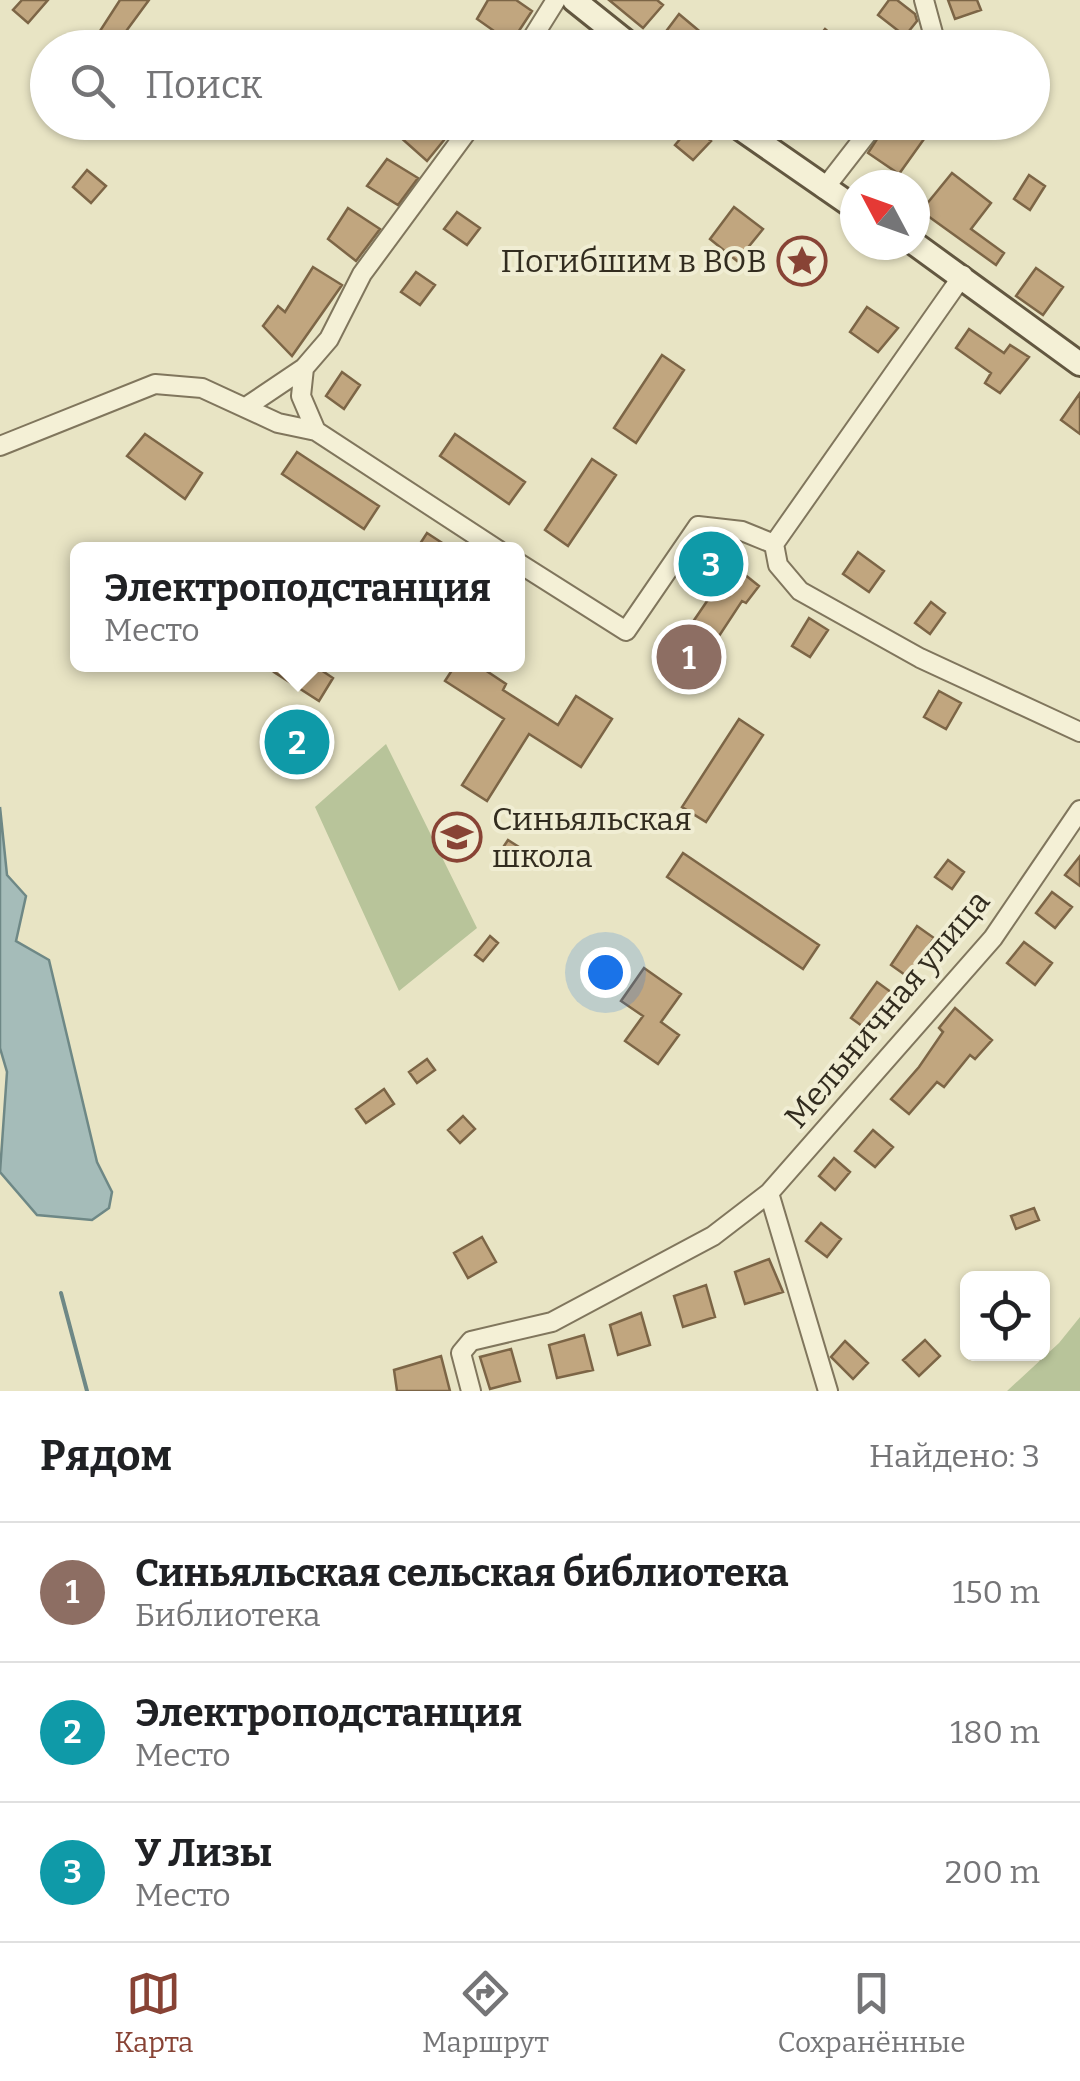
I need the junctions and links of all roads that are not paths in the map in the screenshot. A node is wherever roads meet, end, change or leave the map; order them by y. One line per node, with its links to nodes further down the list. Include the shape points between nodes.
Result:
1 (556, 0): 4 (street)
2 (574, 0): 5 (street)
3 (924, 0): 6 (street)
4 (537, 30)
5 (612, 30)
6 (932, 30)
7 (461, 140): 15 (street, via 362,274 329,338)
8 (755, 140): 10 (street)
9 (862, 140): 10 (street)
10 (824, 189): 11 (street)
11 (840, 199)
12 (930, 254): 13 (street)
13 (963, 275): 14 (street); 20 (street)
14 (1080, 364)
15 (304, 368): 16 (street); 17 (street, via 301,396)
16 (246, 407): 17 (street, via 291,428); 18 (street, via 202,388 155,384)
17 (316, 430): 19 (street)
18 (0, 446)
19 (486, 542)
20 (774, 544): 21 (street, via 742,531 698,526 626,631); 22 (street, via 778,565 800,590 920,658)
21 (525, 567)
22 (1080, 732)
23 (1080, 810): 24 (street, Мельничная улица, via 993,938)
24 (769, 1194): 25 (street, Мельничная улица, via 713,1236 552,1322 471,1341 462,1353); 26 (street)
25 (471, 1391)
26 (828, 1391)

